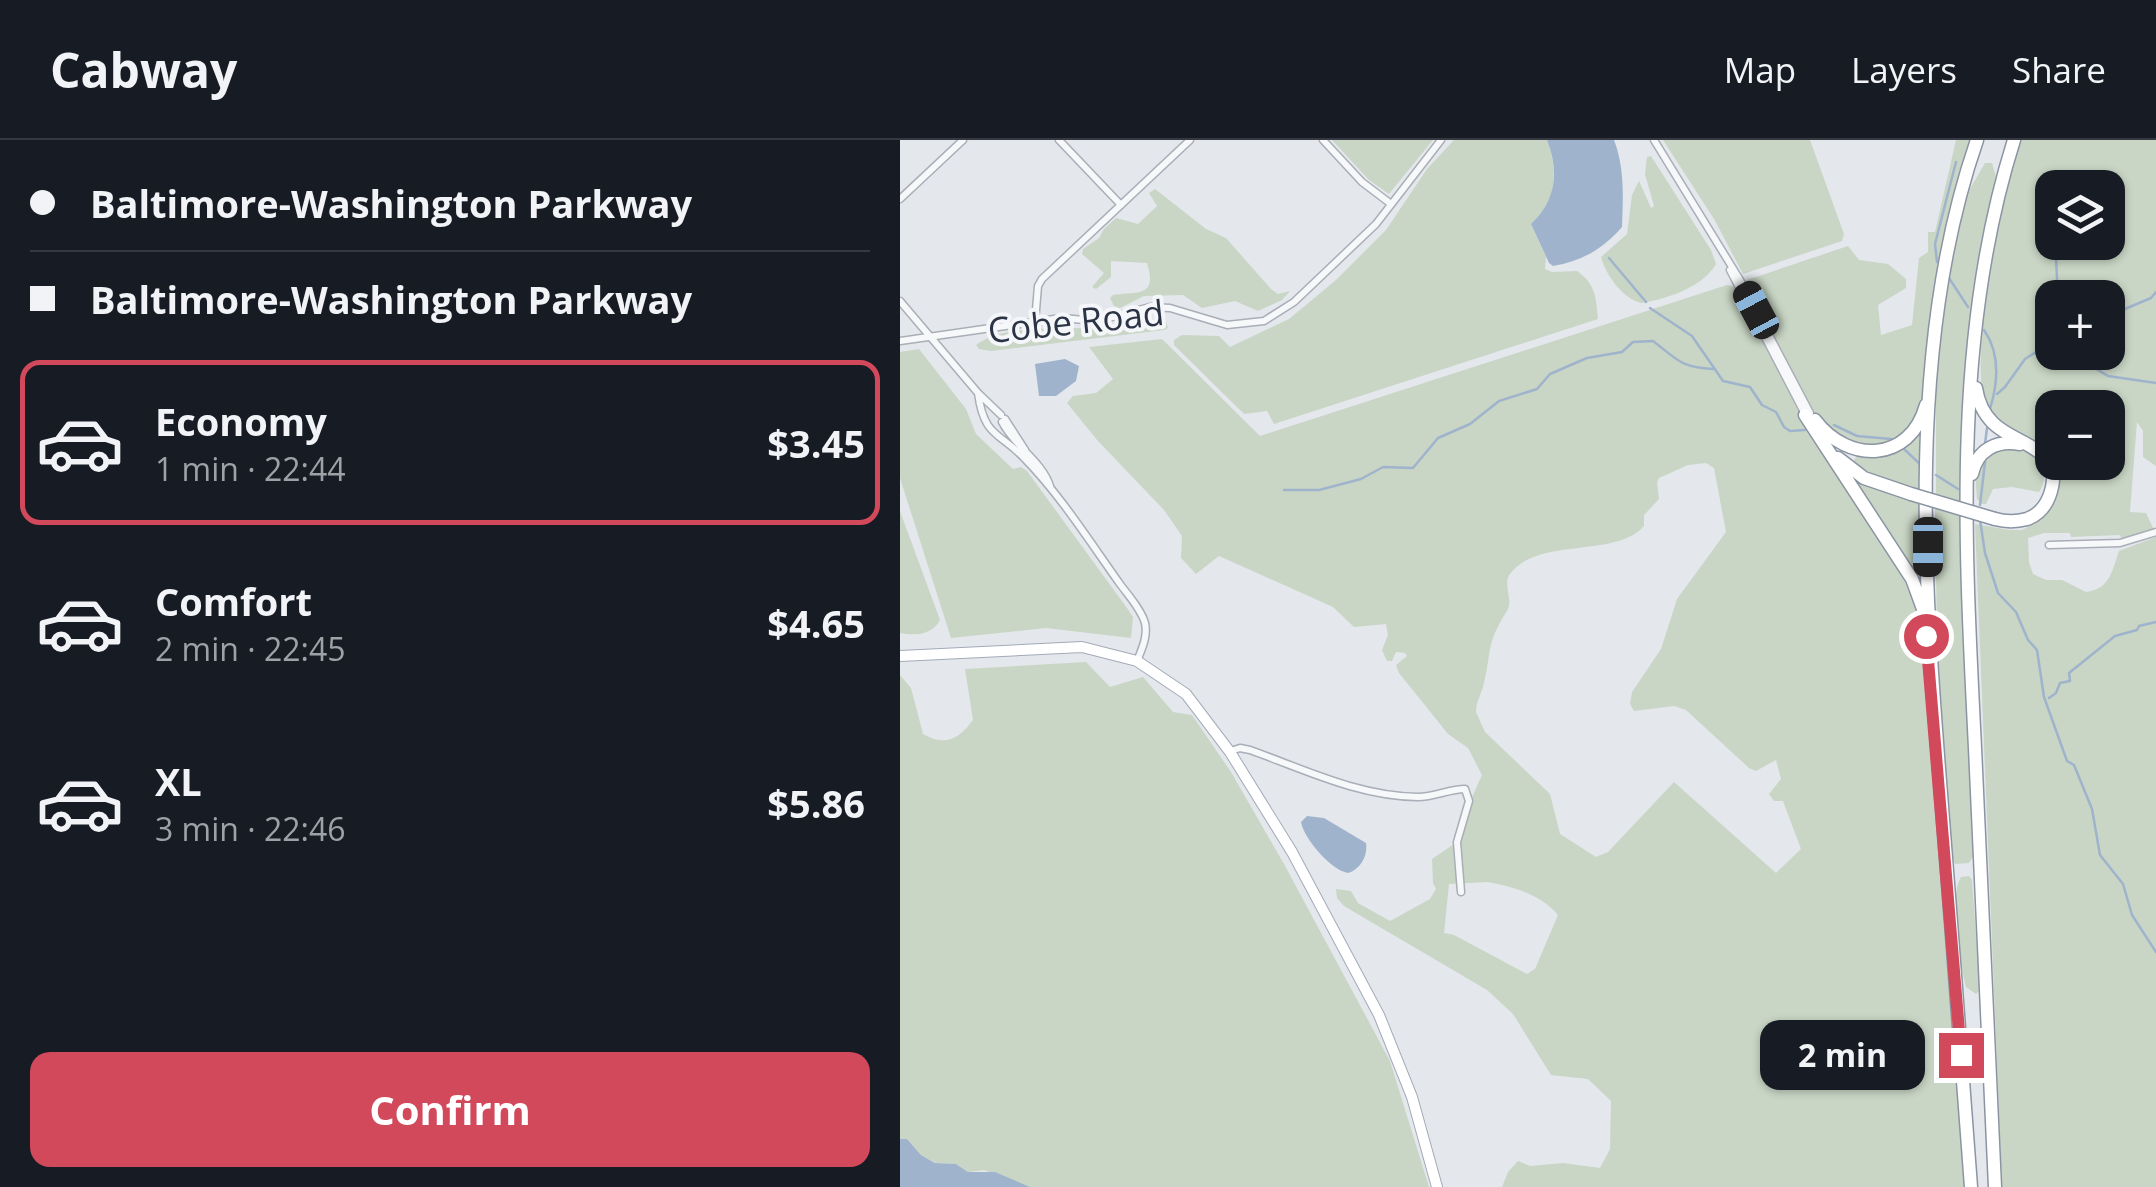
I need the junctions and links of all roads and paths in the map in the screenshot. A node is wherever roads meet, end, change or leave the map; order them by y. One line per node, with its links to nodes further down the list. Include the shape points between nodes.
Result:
1 (964, 140): 9 (street)
2 (1059, 140): 11 (street)
3 (1190, 140): 11 (street)
4 (1324, 140): 10 (street)
5 (1440, 140): 10 (street, Cobe Road)
6 (1654, 140): 19 (street)
7 (1977, 140): 17 (highway, via 1950,239)
8 (2014, 140): 16 (highway, via 1986,246)
9 (900, 199)
10 (1392, 204): 13 (street, Cobe Road, via 1294,302 1264,320 1226,324 1160,307 1098,321)
11 (1121, 205): 13 (street, via 1042,279)
12 (900, 301): 14 (street)
13 (1035, 322): 14 (street, Cobe Road)
14 (931, 337): 15 (street, Cobe Road); 18 (street)
15 (900, 341)
16 (1972, 366): 21 (highway); 22 (highway, via 1986,415 2038,449 2052,474 2045,505)
17 (1932, 368): 19 (highway, via 1922,417 1889,448 1848,448); 27 (highway)
18 (978, 393): 20 (street, via 1020,438); 20 (street, via 991,430)
19 (1808, 414): 22 (highway, bridge, via 1835,449 1879,483 1996,520); 27 (highway, via 1917,589)
20 (1052, 492): 26 (street, via 1142,616)
21 (1968, 501): 22 (highway, via 1980,455 2001,443 2020,444 2040,458 2048,481 2041,503); 32 (highway)
22 (2019, 521)
23 (2156, 532): 24 (street, via 2120,543)
24 (2049, 544)
25 (900, 656): 26 (main road, via 1064,646)
26 (1138, 661): 28 (main road, via 1186,694)
27 (1929, 662): 31 (highway)
28 (1230, 752): 29 (street, via 1250,750 1389,795 1465,790); 30 (main road, via 1297,861 1392,1041)
29 (1461, 892)
30 (1437, 1187)
31 (1972, 1187)
32 (1995, 1187)

